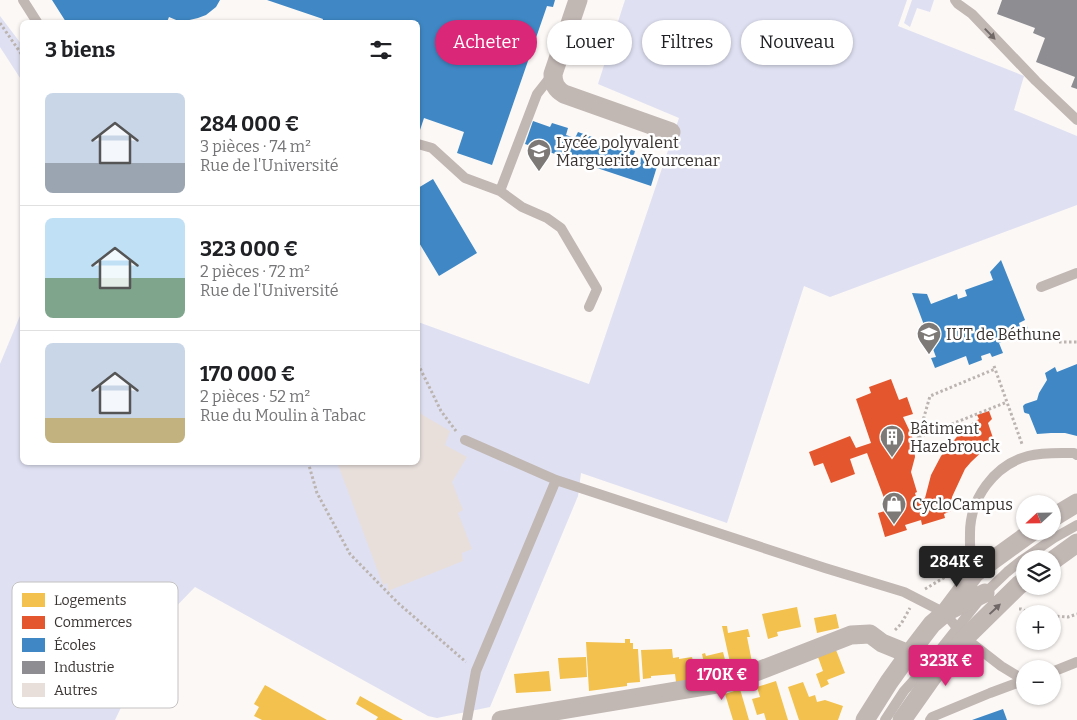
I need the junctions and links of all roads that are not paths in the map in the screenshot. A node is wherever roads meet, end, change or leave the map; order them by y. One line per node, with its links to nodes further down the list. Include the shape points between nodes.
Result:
1 (23, 0): 4 (lane)
2 (578, 0): 5 (street)
3 (955, 0): 6 (lane, one-way to 6)
4 (36, 20)
5 (553, 74): 7 (street, via 557,90 564,94); 9 (lane, via 537,94)
6 (1077, 120)
7 (671, 132)
8 (420, 145): 9 (lane, via 432,148 465,178)
9 (500, 191): 12 (lane, via 561,228 597,289)
10 (1077, 273): 11 (lane)
11 (1041, 287)
12 (589, 307)
13 (466, 440): 15 (lane)
14 (1077, 455): 22 (lane, via 1050,452 1027,456 1006,466 989,482 976,501 970,524)
15 (556, 480): 25 (lane, via 904,592); 33 (lane, via 476,671)
16 (1077, 503): 17 (street)
17 (1061, 513)
18 (1077, 525): 24 (lane, via 1022,560)
19 (1021, 540): 22 (street)
20 (1077, 543): 21 (street)
21 (1061, 555)
22 (975, 574): 25 (street)
23 (1016, 588): 26 (street, one-way to 23)
24 (985, 593): 25 (street); 26 (lane)
25 (945, 613): 26 (lane); 27 (street, via 932,624)
26 (961, 633): 29 (street); 31 (lane)
27 (909, 654): 29 (street); 34 (street, via 882,643 870,634 852,635 730,682); 35 (street)
28 (1077, 662): 30 (lane)
29 (935, 665): 36 (lane, via 904,692); 37 (street)
30 (1061, 668)
31 (1016, 675)
32 (1016, 683): 38 (lane)
33 (467, 720)
34 (501, 720)
35 (865, 720)
36 (885, 720)
37 (902, 720)
38 (930, 720)

